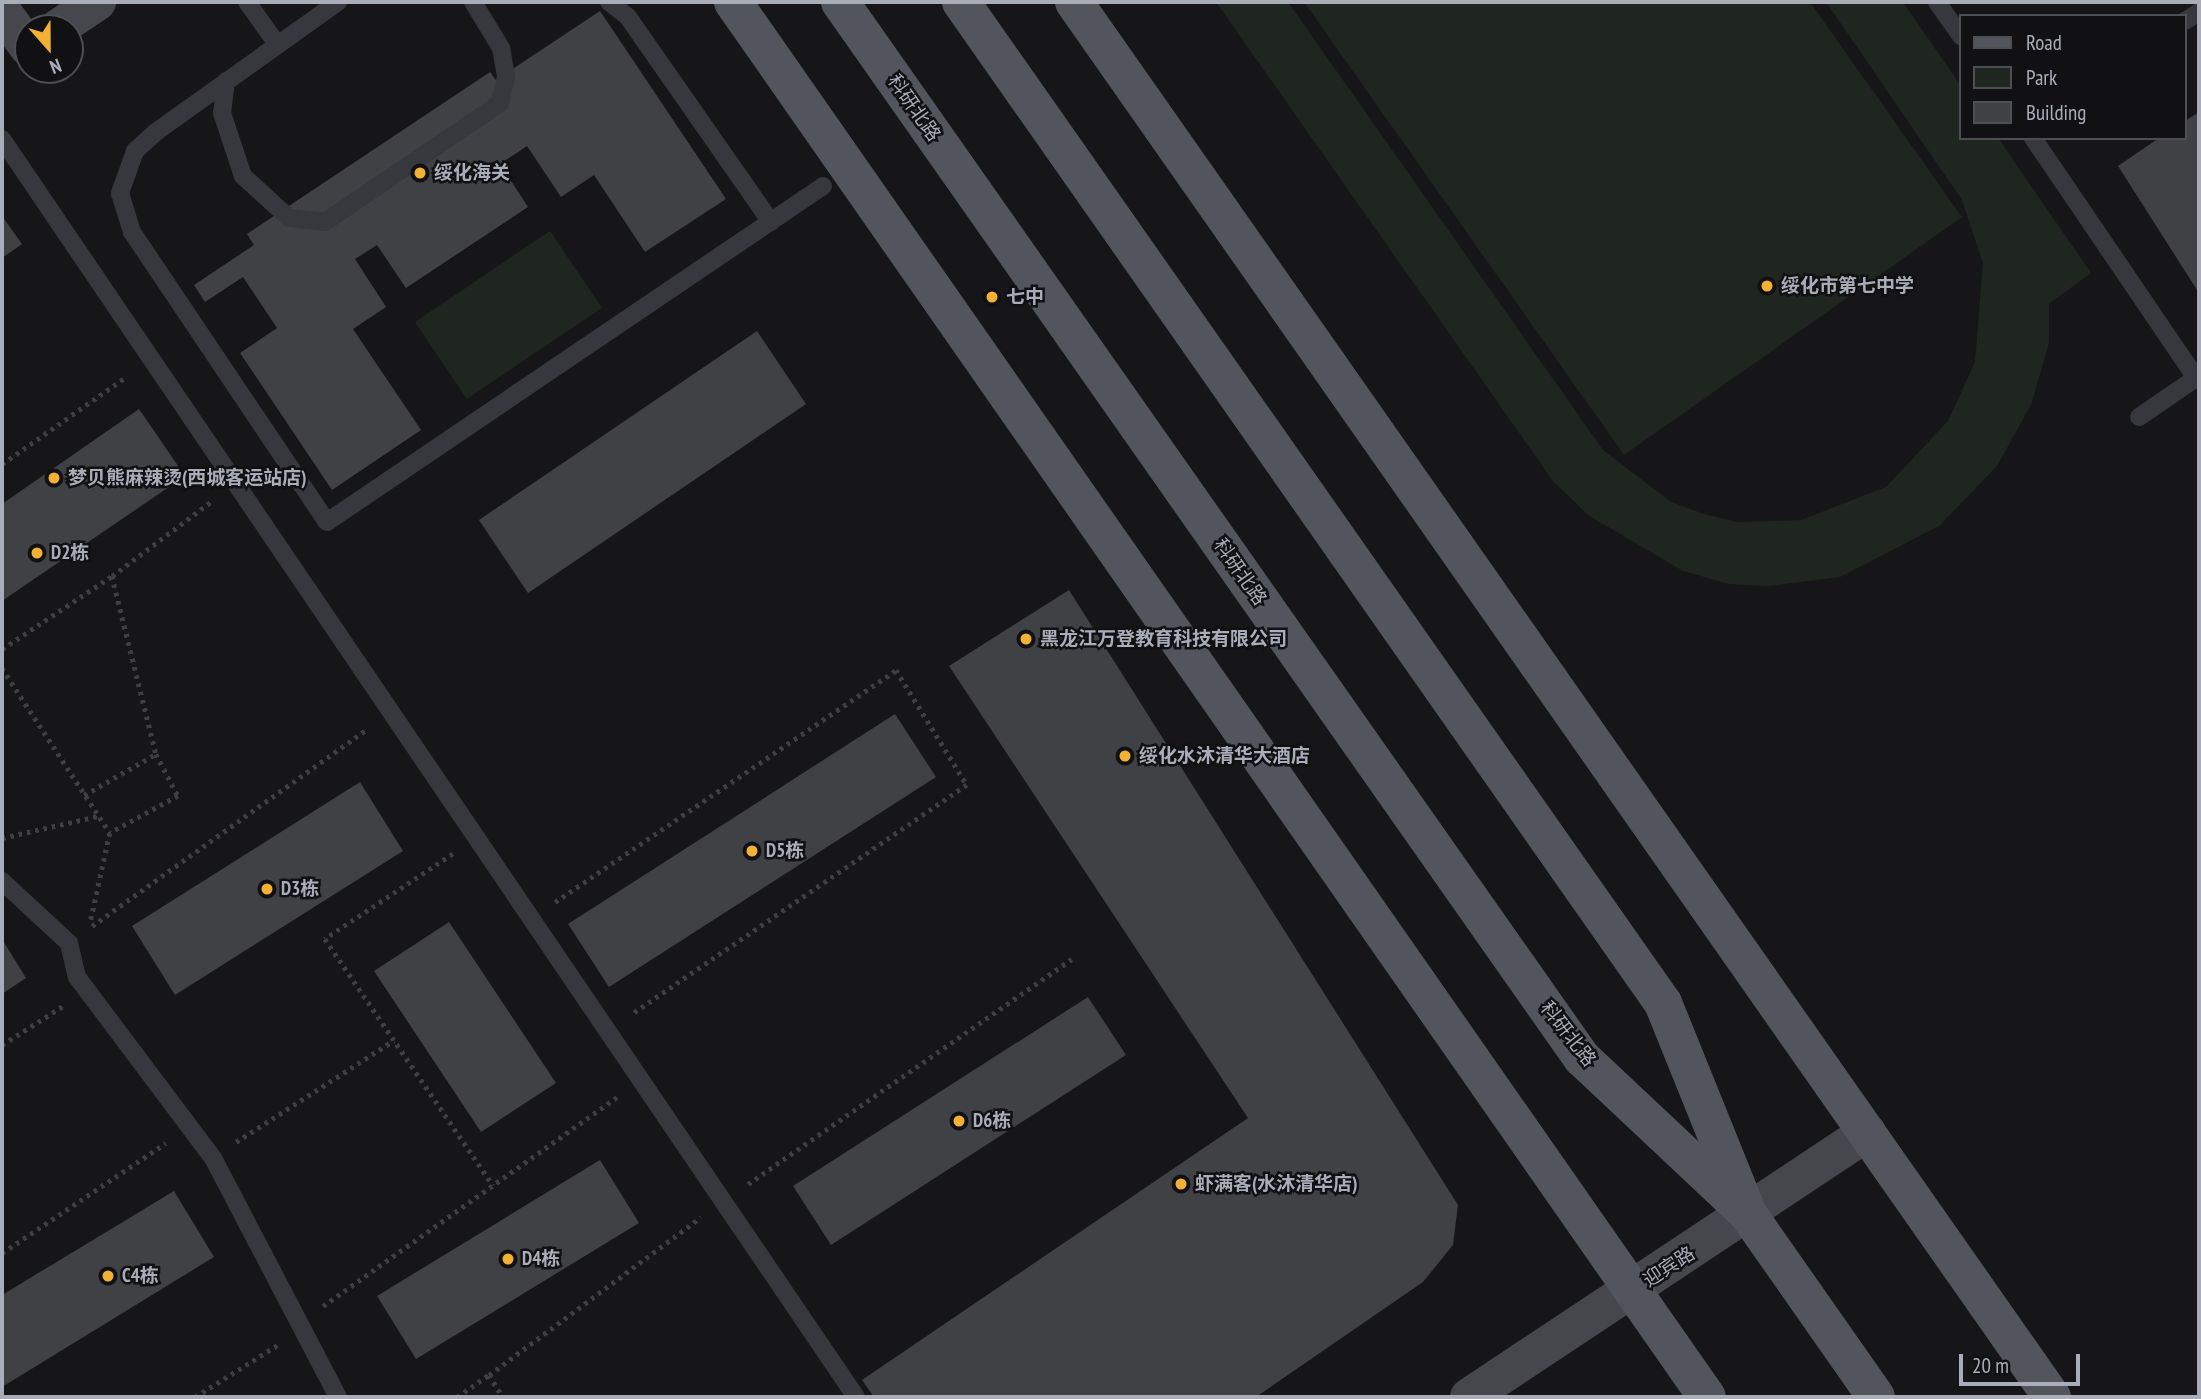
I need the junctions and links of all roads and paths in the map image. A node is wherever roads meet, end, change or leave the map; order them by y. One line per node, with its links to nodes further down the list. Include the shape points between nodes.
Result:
1 (97, 2): 12 (main road)
2 (247, 2): 15 (lane)
3 (338, 2): 15 (lane)
4 (473, 2): 16 (lane, via 501,48 506,76 500,103 325,222 289,218 243,176 222,113)
5 (610, 2): 20 (lane, via 628,17)
6 (733, 2): 52 (main road)
7 (840, 2): 50 (main road, 科研北路, via 1582,1058)
8 (961, 2): 50 (main road, 科研北路, via 1663,1003)
9 (1074, 2): 46 (main road)
10 (1937, 2): 14 (lane)
11 (2, 11): 13 (main road)
12 (79, 14)
13 (14, 28)
14 (1960, 35)
15 (277, 44): 16 (lane)
16 (226, 81): 20 (lane, via 135,152 124,172 122,214 327,522)
17 (2, 139): 21 (lane)
18 (2034, 140): 22 (lane, via 2196,377)
19 (823, 186): 20 (lane)
20 (771, 222)
21 (154, 358): 23 (path); 24 (lane)
22 (2139, 417)
23 (2, 464)
24 (236, 483): 25 (path); 28 (lane)
25 (113, 576): 26 (path); 29 (path)
26 (2, 649)
27 (2, 668): 30 (path)
28 (388, 713): 34 (lane); 37 (path)
29 (156, 754): 30 (path); 32 (path, via 178,796)
30 (85, 795): 31 (path)
31 (98, 816): 32 (path); 33 (path)
32 (110, 834): 37 (path)
33 (2, 838)
34 (474, 841): 36 (lane); 42 (path, via 324,939)
35 (2, 881): 38 (lane)
36 (528, 920): 41 (lane); 41 (path, via 896,670 967,785)
37 (89, 928): 38 (path)
38 (69, 943): 40 (lane)
39 (1072, 959): 49 (path)
40 (87, 991): 43 (path); 45 (lane)
41 (604, 1033): 44 (lane)
42 (394, 1040): 47 (path); 48 (path)
43 (2, 1045)
44 (638, 1083): 48 (path); 49 (lane)
45 (190, 1127): 47 (lane); 51 (path)
46 (1867, 1133): 50 (main road, 迎宾路); 63 (main road)
47 (213, 1157): 53 (lane)
48 (493, 1185): 53 (path)
49 (720, 1203): 54 (path); 59 (lane)
50 (1748, 1214): 52 (main road, 迎宾路); 62 (main road, 科研北路)
51 (2, 1253)
52 (1632, 1291): 60 (main road, 迎宾路); 61 (main road)
53 (301, 1321): 55 (path, via 247,1370); 56 (lane)
54 (489, 1375): 57 (path); 58 (path)
55 (195, 1397)
56 (338, 1397)
57 (457, 1397)
58 (503, 1397)
59 (856, 1397)
60 (1469, 1397)
61 (1707, 1397)
62 (1876, 1397)
63 (2052, 1397)

